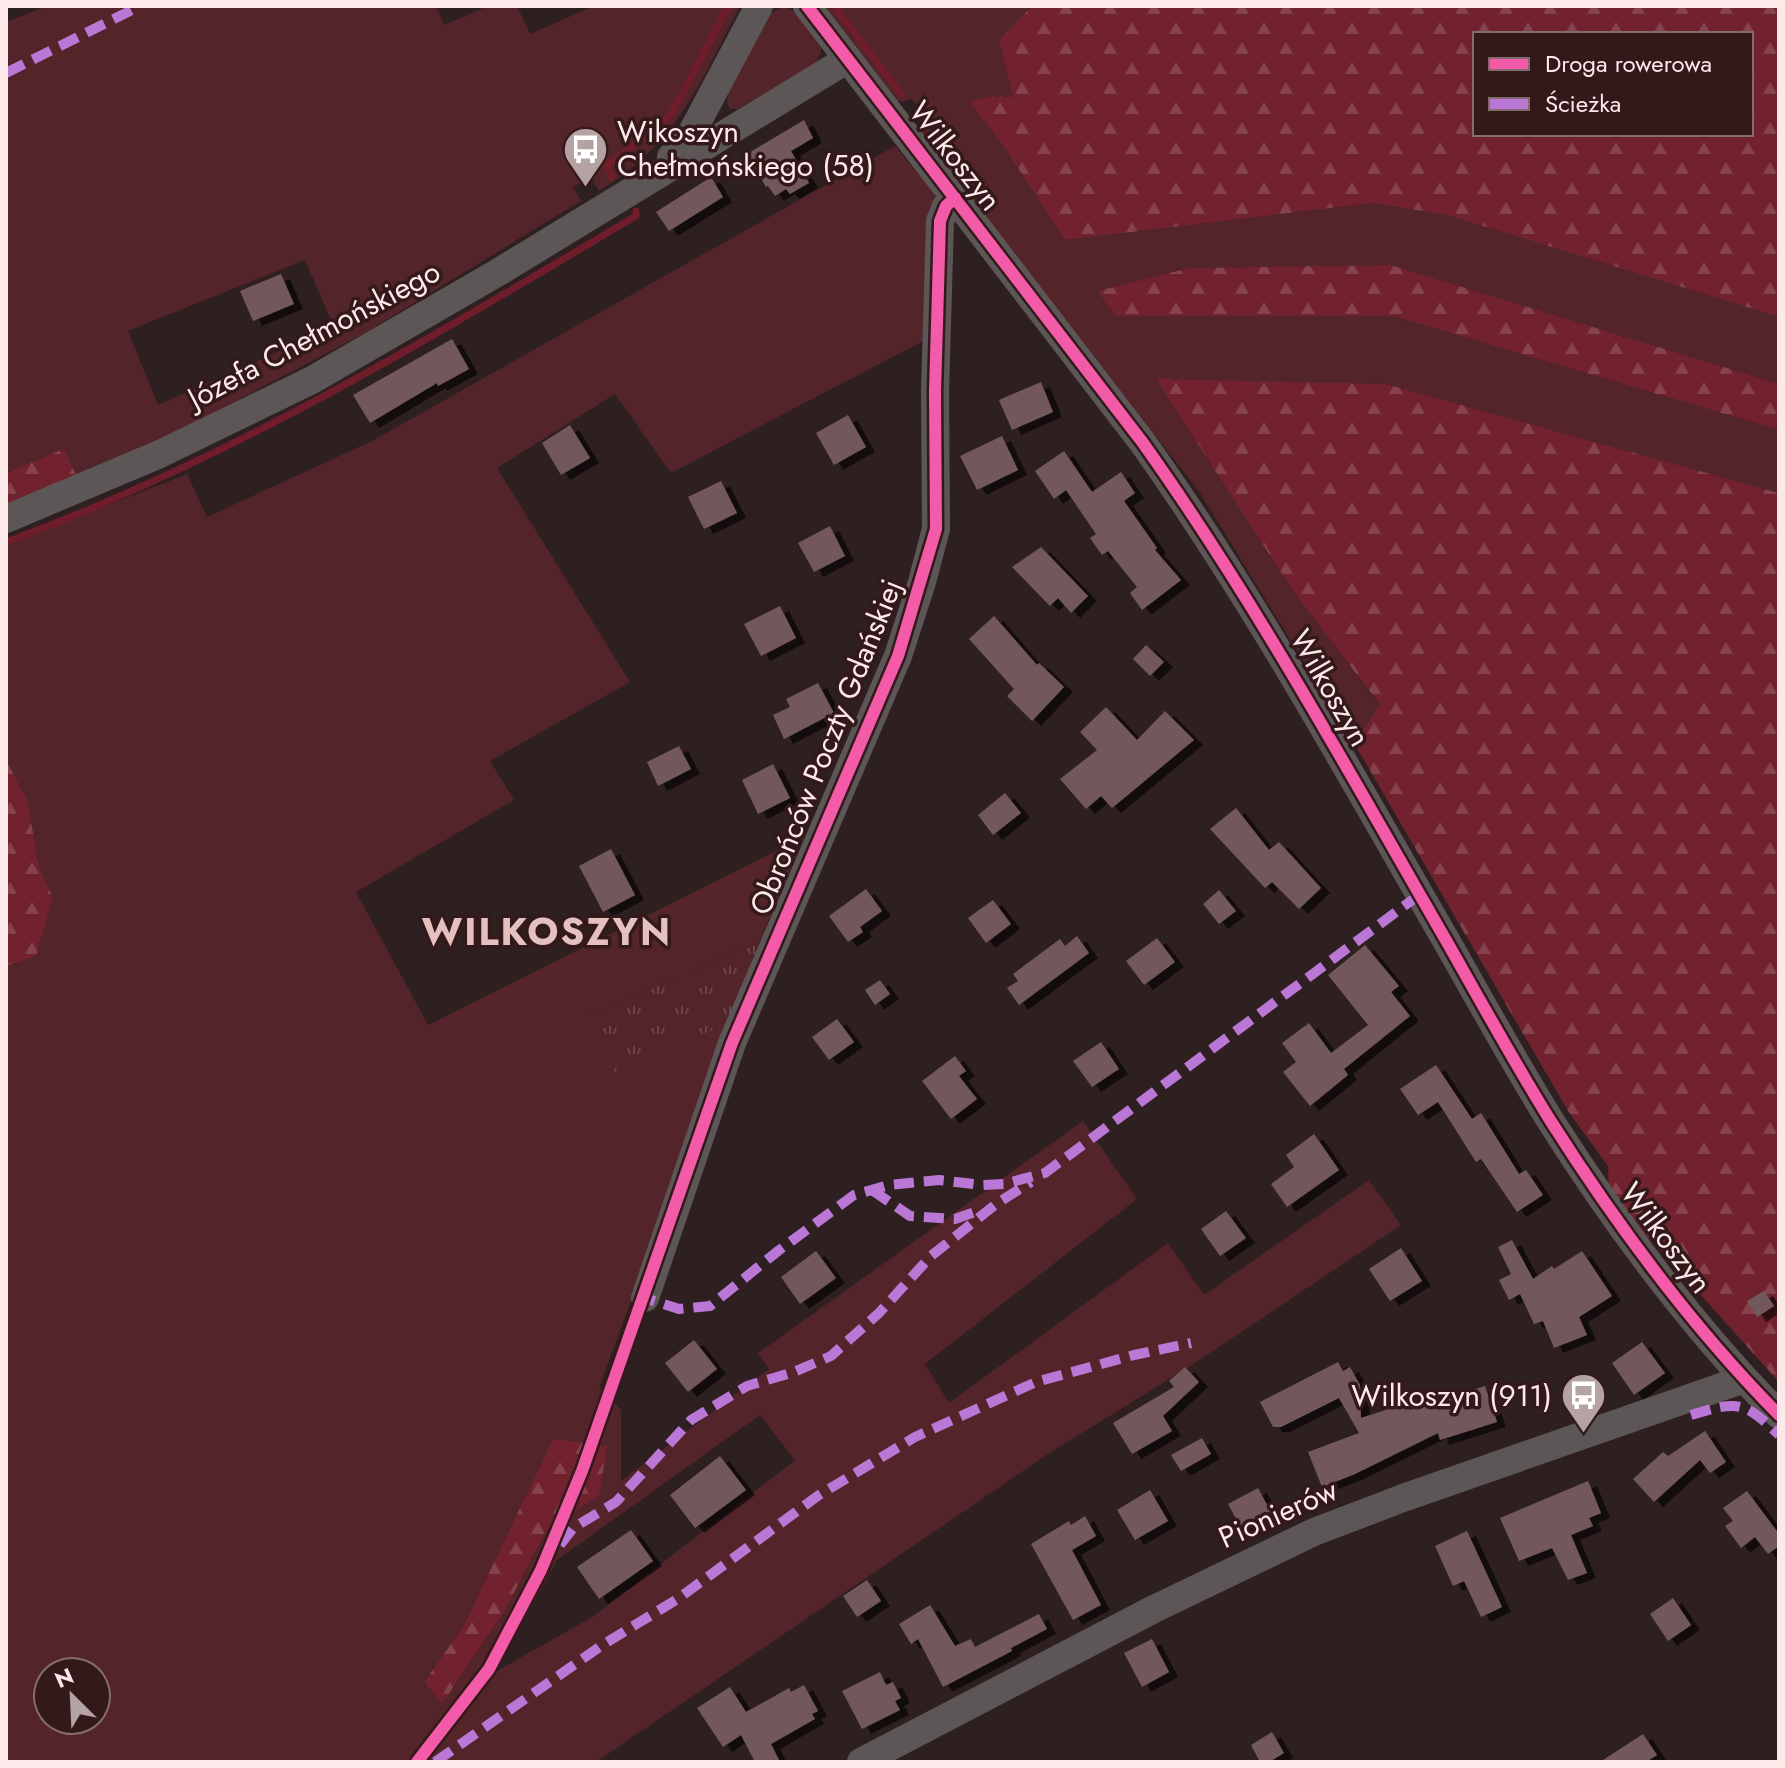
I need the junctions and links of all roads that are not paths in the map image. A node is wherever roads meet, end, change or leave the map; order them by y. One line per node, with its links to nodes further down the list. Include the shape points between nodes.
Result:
1 (759, 6): 4 (street, Józefa Chełmońskiego, via 690,136)
2 (807, 6): 3 (street, Wilkoszyn)
3 (848, 59): 4 (street, Józefa Chełmońskiego); 5 (street, Wilkoszyn)
4 (640, 184): 6 (street, Józefa Chełmońskiego, via 312,380 160,454)
5 (955, 198): 7 (street, Obrońców Poczty Gdańskiej, via 940,221 937,514 922,582 898,656 732,1043); 8 (street, Wilkoszyn, via 1143,443 1215,547 1549,1119 1644,1255)
6 (6, 519)
7 (645, 1298)
8 (1744, 1379): 9 (street, Wilkoszyn); 10 (street, Pionierów, via 1314,1532)
9 (1779, 1415)
10 (861, 1762)

